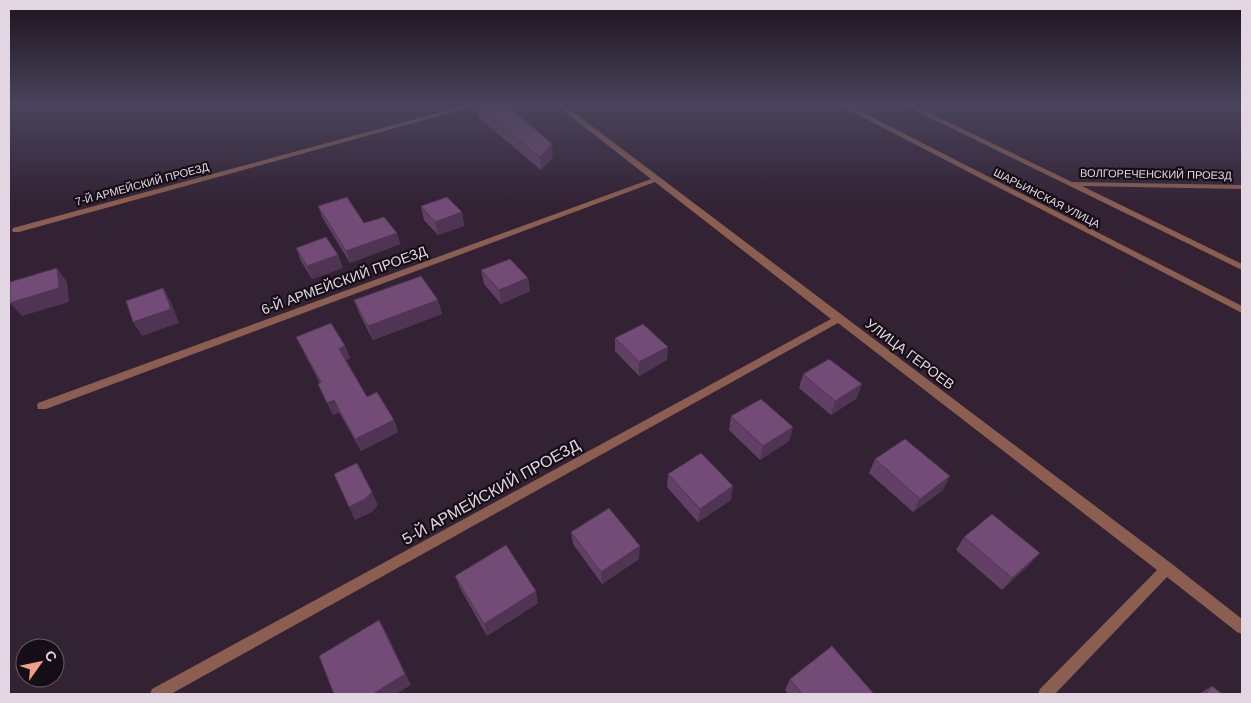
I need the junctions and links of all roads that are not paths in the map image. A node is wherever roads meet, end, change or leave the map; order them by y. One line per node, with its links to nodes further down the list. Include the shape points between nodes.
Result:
1 (358, 138): 8 (street, 7-Й АРМЕЙСКИЙ ПРОЕЗД)
2 (600, 138): 5 (street, УЛИЦА ГЕРОЕВ)
3 (904, 138): 10 (street, ШАРЬИНСКАЯ УЛИЦА)
4 (973, 138): 6 (street, ШАРЬИНСКАЯ УЛИЦА)
5 (655, 180): 11 (street, УЛИЦА ГЕРОЕВ); 12 (street, 6-Й АРМЕЙСКИЙ ПРОЕЗД)
6 (1069, 184): 7 (street, ВОЛГОРЕЧЕНСКИЙ ПРОЕЗД); 9 (street, ШАРЬИНСКАЯ УЛИЦА)
7 (1242, 188)
8 (16, 230)
9 (1242, 267)
10 (1242, 310)
11 (840, 318): 13 (street, УЛИЦА ГЕРОЕВ); 15 (street, 5-Й АРМЕЙСКИЙ ПРОЕЗД)
12 (42, 406)
13 (1167, 568): 14 (street, УЛИЦА ГЕРОЕВ); 16 (street)
14 (1242, 627)
15 (157, 694)
16 (1045, 694)

